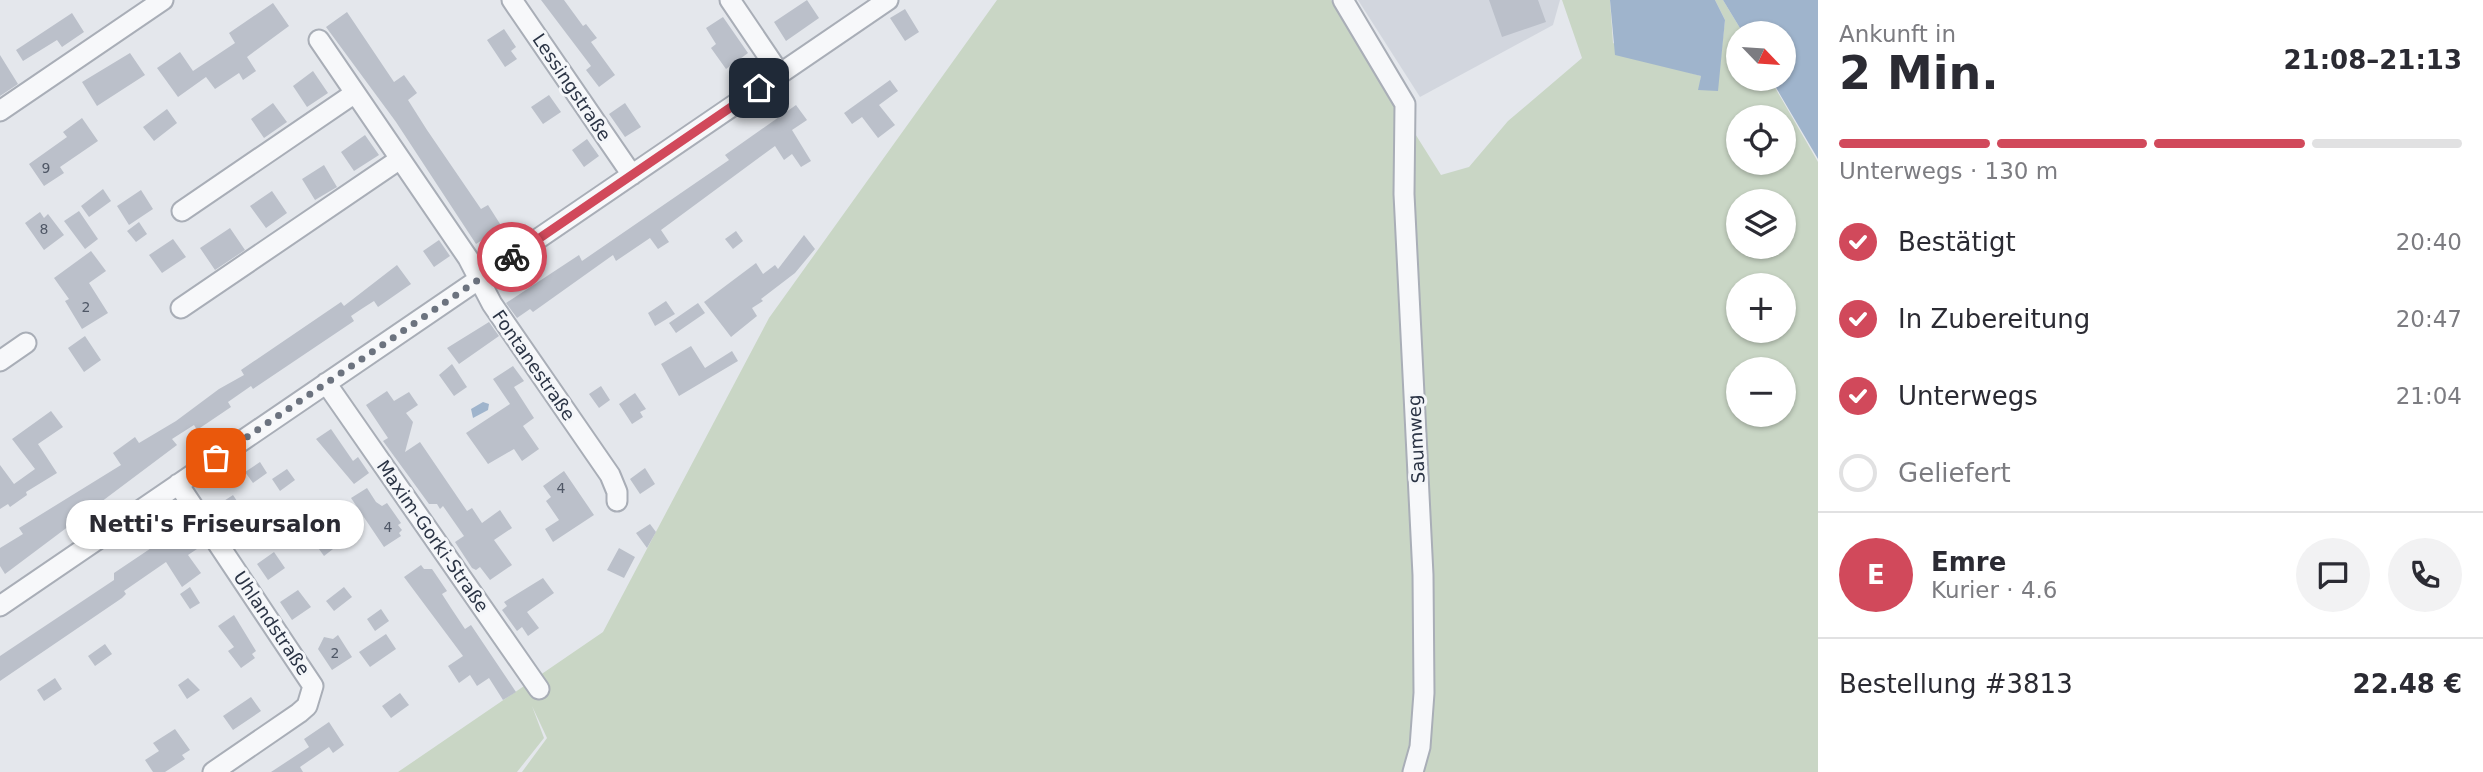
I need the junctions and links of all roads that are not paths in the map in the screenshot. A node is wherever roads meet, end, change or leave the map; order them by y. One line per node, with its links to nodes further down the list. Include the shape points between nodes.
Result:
1 (163, 0): 9 (street)
2 (512, 0): 11 (street, Lessingstraße)
3 (730, 0): 7 (street)
4 (888, 0): 7 (street)
5 (1343, 0): 23 (street, Saumweg, via 1405,104 1404,194 1423,588 1424,693)
6 (319, 40): 8 (street, Fontanestraße)
7 (780, 74): 11 (street)
8 (355, 93): 10 (street, Fontanestraße); 12 (street)
9 (0, 111)
10 (400, 159): 13 (street, Fontanestraße); 14 (street)
11 (632, 175): 13 (street)
12 (181, 211)
13 (479, 279): 17 (street); 19 (street, Fontanestraße, via 610,475)
14 (181, 308)
15 (26, 342): 16 (street)
16 (0, 360)
17 (326, 383): 18 (street); 21 (street, Maxim-Gorki-Straße)
18 (178, 484): 20 (street); 22 (street, Uhlandstraße, via 313,686 299,713)
19 (617, 501)
20 (0, 606)
21 (539, 689)
22 (214, 772)
23 (1413, 772)

